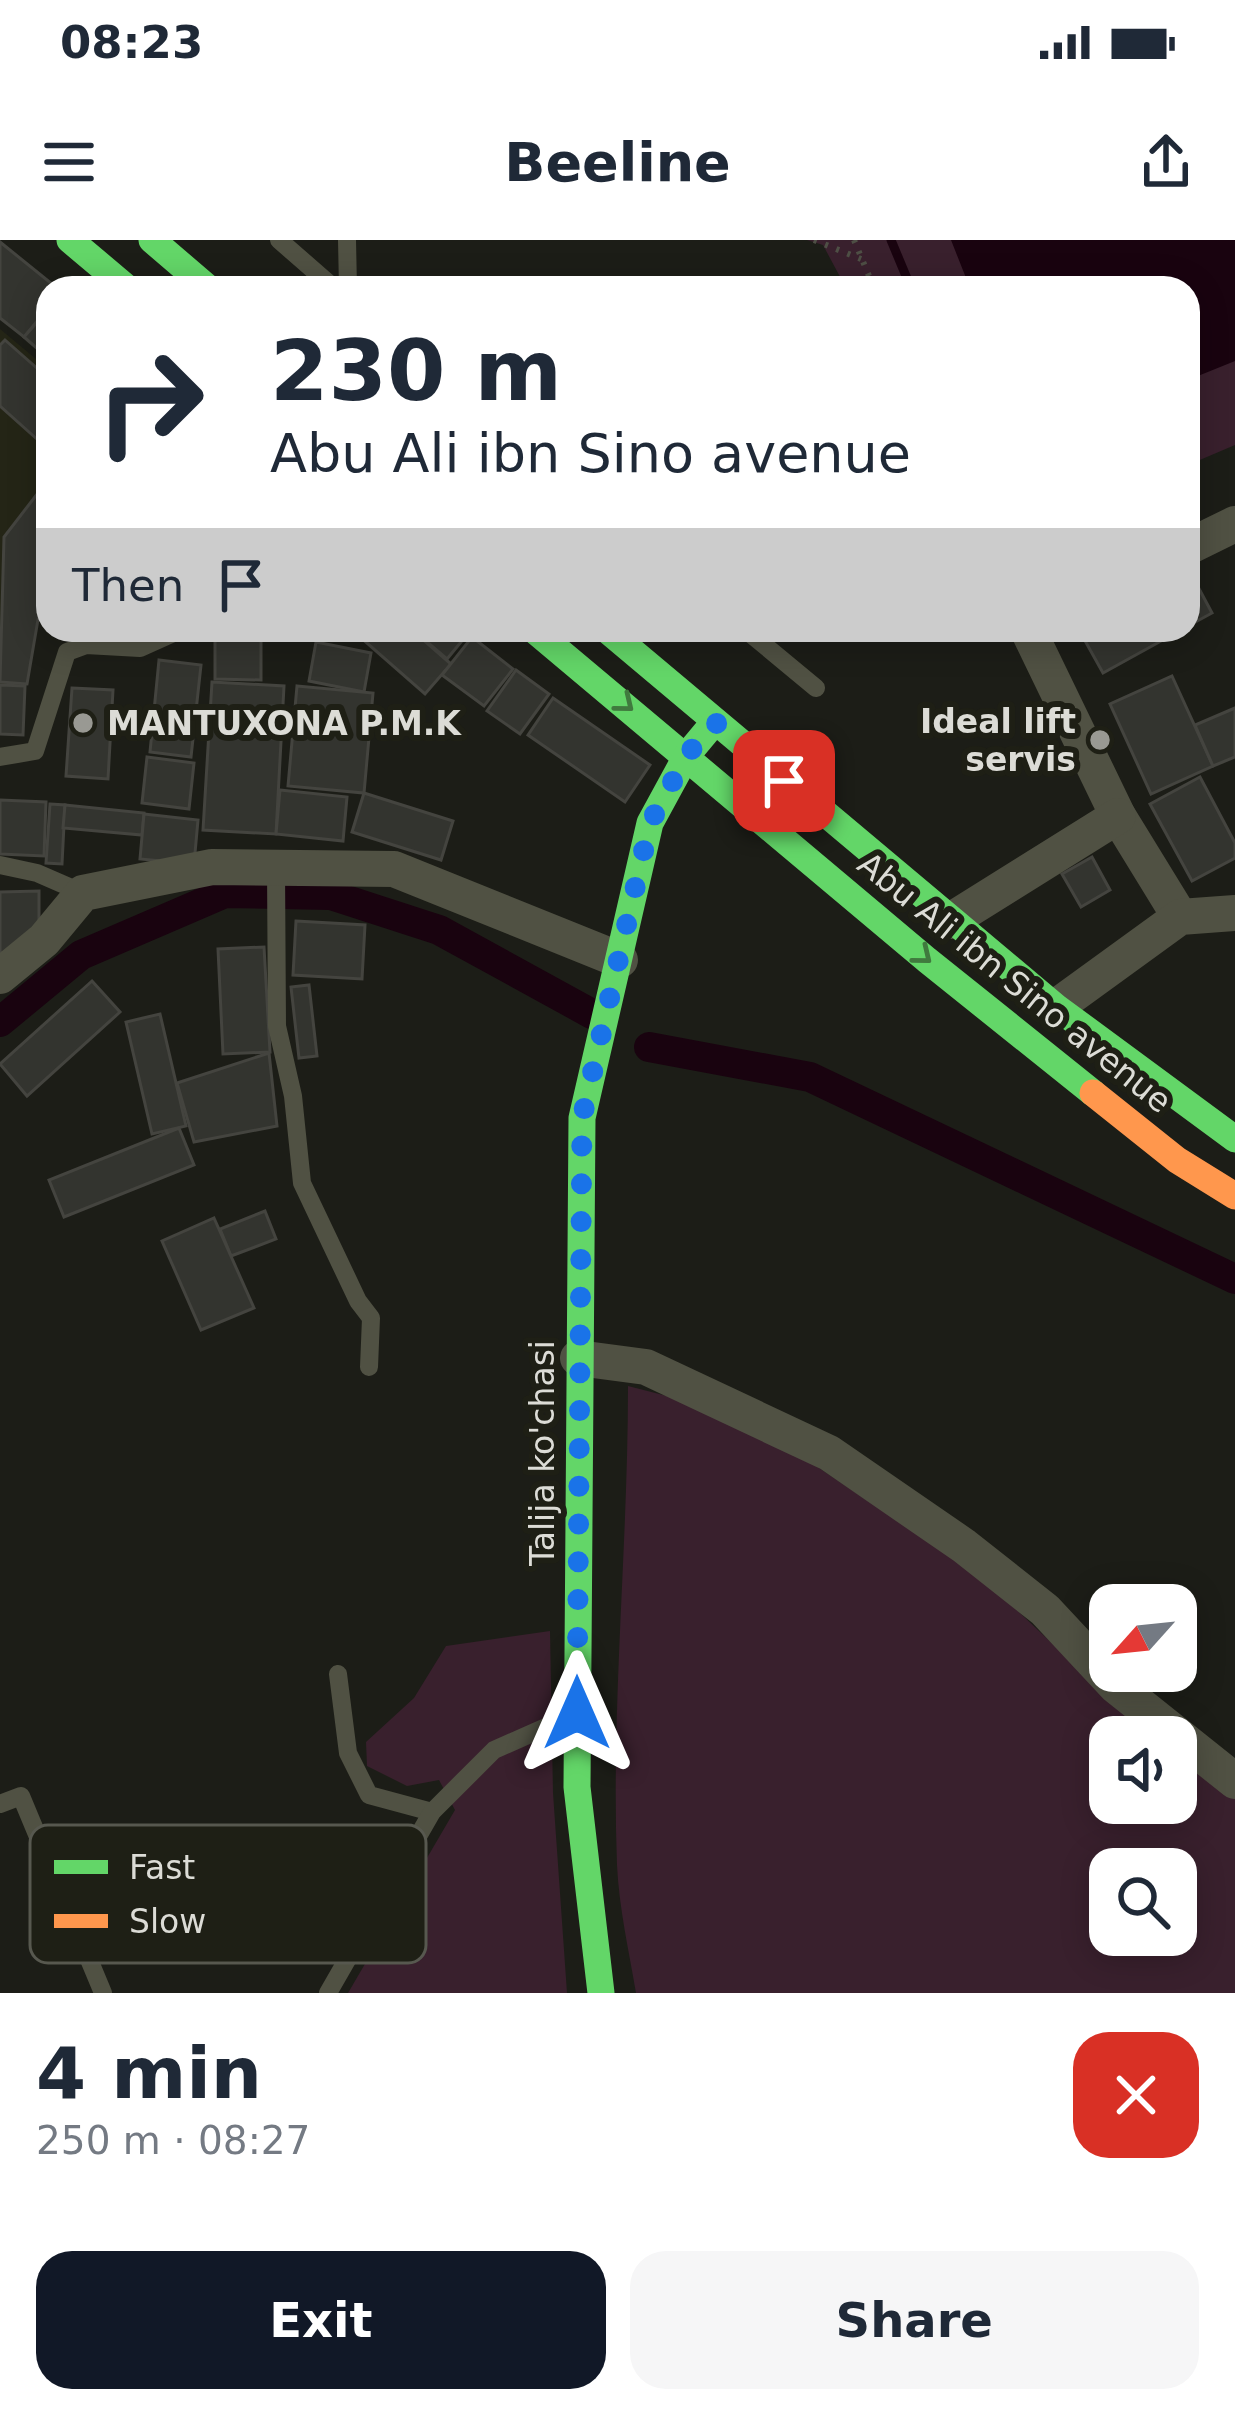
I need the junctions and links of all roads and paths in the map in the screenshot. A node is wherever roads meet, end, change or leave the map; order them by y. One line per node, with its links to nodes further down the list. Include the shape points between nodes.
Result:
1 (70, 240): 8 (main road)
2 (152, 240): 9 (main road)
3 (279, 240): 10 (lane)
4 (347, 240): 11 (lane)
5 (814, 240): 7 (path)
6 (854, 240): 7 (path)
7 (861, 259): 12 (path)
8 (113, 276)
9 (194, 276)
10 (320, 276)
11 (348, 276)
12 (869, 276)
13 (1235, 524): 14 (street)
14 (1200, 541)
15 (153, 642): 23 (lane, via 68,652 35,751)
16 (549, 642): 22 (main road, Abu Ali ibn Sino avenue, one-way to 22)
17 (621, 642): 21 (main road, Abu Ali ibn Sino avenue)
18 (760, 642): 20 (lane)
19 (1034, 642): 24 (street)
20 (816, 688)
21 (715, 722): 22 (main road, Talija ko'chasi); 30 (main road, Abu Ali ibn Sino avenue)
22 (687, 755): 31 (main road, Talija ko'chasi, via 650,823); 34 (main road, Abu Ali ibn Sino avenue, one-way to 34)
23 (0, 757)
24 (1118, 816): 29 (street); 30 (street)
25 (0, 865): 27 (lane)
26 (276, 868): 27 (street, via 212,867); 31 (street, via 394,869); 39 (lane, via 277,1025 302,1183 371,1318)
27 (83, 893): 33 (street)
28 (1235, 913): 29 (street)
29 (1180, 917): 35 (street)
30 (950, 921): 32 (main road, Abu Ali ibn Sino avenue)
31 (620, 960): 38 (main road, Talija ko'chasi, via 582,1118)
32 (1010, 969): 34 (main road); 35 (main road, Abu Ali ibn Sino avenue)
33 (0, 976)
34 (983, 1002): 37 (main road, Abu Ali ibn Sino avenue, via 1178,1160)
35 (1056, 1007): 36 (main road, Abu Ali ibn Sino avenue)
36 (1235, 1139)
37 (1235, 1196)
38 (578, 1358): 41 (main road, Talija ko'chasi); 42 (street, via 646,1367 829,1453 1045,1610 1116,1686)
39 (369, 1366)
40 (338, 1674): 44 (lane, via 348,1753 369,1795)
41 (577, 1713): 44 (lane, via 494,1750); 51 (main road, Talija ko'chasi, via 577,1787)
42 (1235, 1781)
43 (0, 1804): 45 (lane, via 21,1796)
44 (432, 1813): 46 (lane)
45 (33, 1825)
46 (425, 1825)
47 (91, 1963): 49 (lane)
48 (345, 1963): 50 (lane)
49 (103, 1993)
50 (328, 1993)
51 (602, 1993)

